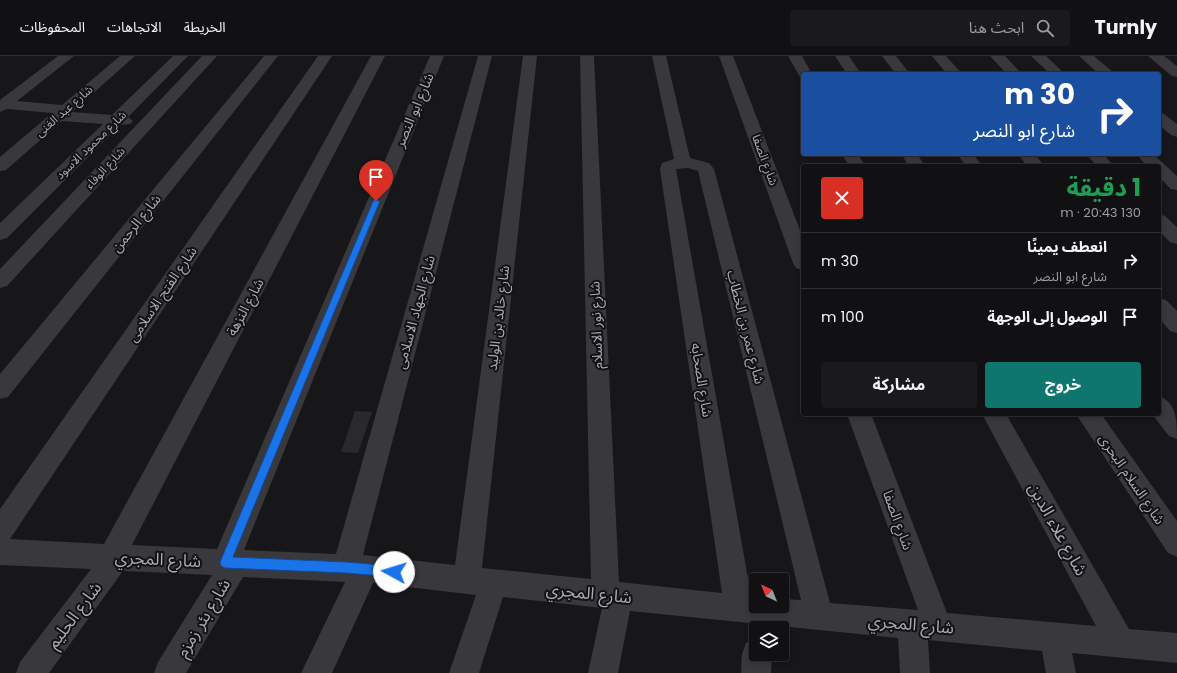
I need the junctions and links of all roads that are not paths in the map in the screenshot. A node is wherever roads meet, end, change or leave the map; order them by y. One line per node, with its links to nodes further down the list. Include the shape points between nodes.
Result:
1 (67, 56): 30 (street)
2 (128, 56): 31 (street, شارع عبد الغنى)
3 (181, 56): 33 (street, شارع محمود الاسود)
4 (210, 56): 34 (street, شارع الوفاء)
5 (271, 56): 55 (street, شارع الرحمن)
6 (325, 56): 62 (street, شارع الفتح الاسلامى)
7 (378, 56): 63 (street, شارع النزهة)
8 (437, 56): 64 (street, شارع ابو النصر)
9 (485, 56): 65 (street, شارع الجهاد الاسلامى)
10 (530, 56): 66 (street, شارع خالد بن الوليد)
11 (587, 56): 68 (street, شارع نور الاسلام)
12 (660, 56): 40 (street)
13 (726, 56): 51 (street, شارع الصفا)
14 (796, 56): 22 (street)
15 (842, 56): 23 (street)
16 (889, 56): 24 (street)
17 (939, 56): 25 (street)
18 (997, 56): 26 (street)
19 (1038, 56): 27 (street)
20 (1086, 56): 28 (street)
21 (1155, 56): 29 (street)
22 (805, 72)
23 (853, 72)
24 (901, 72)
25 (953, 72)
26 (1013, 72)
27 (1056, 72)
28 (1106, 72)
29 (1177, 73)
30 (2, 106): 31 (street)
31 (62, 113): 33 (street); 45 (street, شارع عبد الغنى)
32 (1161, 119): 35 (street)
33 (116, 120): 34 (street); 49 (street, شارع محمود الاسود)
34 (148, 122): 52 (street, شارع الوفاء)
35 (1177, 132)
36 (966, 156): 41 (street)
37 (1028, 156): 42 (street)
38 (1096, 156): 43 (street)
39 (1146, 156): 44 (street)
40 (682, 164): 69 (street, شارع الصحابه, via 671,165 668,169); 70 (street, شارع عمر بن الخطاب, via 698,164 706,169)
41 (972, 164)
42 (1034, 164)
43 (1104, 164)
44 (1154, 164)
45 (0, 166)
46 (1161, 170): 47 (street)
47 (1177, 185)
48 (1161, 222): 50 (street)
49 (0, 234)
50 (1177, 238)
51 (801, 258)
52 (0, 281)
53 (1161, 307): 54 (street)
54 (1177, 325)
55 (0, 390)
56 (1161, 409): 60 (street)
57 (860, 416): 71 (street, شارع الصفا)
58 (995, 416): 73 (street, شارع علاء الدين)
59 (1089, 416): 61 (street, شارع السلام البحرى)
60 (1177, 429)
61 (1177, 544)
62 (1, 548): 63 (street, شارع المجري)
63 (114, 557): 64 (street, شارع المجري); 76 (street, شارع الحليم)
64 (231, 562): 65 (street, شارع المجري); 77 (street, شارع بئر زمزم)
65 (356, 568): 66 (street, شارع المجري); 78 (street, شارع الجهاد الاسلامى)
66 (466, 580): 67 (street, شارع المجري)
67 (494, 583): 68 (street, شارع المجري); 79 (street)
68 (612, 595): 69 (street, شارع المجري); 80 (street, شارع نور الاسلام)
69 (753, 616): 70 (street, شارع المجري)
70 (819, 616): 71 (street, شارع المجري)
71 (925, 625): 72 (street, شارع المجري); 82 (street, شارع الصفا)
72 (1054, 637): 73 (street, شارع المجري); 83 (street)
73 (1121, 643): 74 (street, شارع المجري)
74 (1177, 648)
75 (757, 661): 81 (street)
76 (31, 673)
77 (169, 673)
78 (316, 673)
79 (464, 673)
80 (603, 673)
81 (756, 673)
82 (915, 673)
83 (1061, 673)

